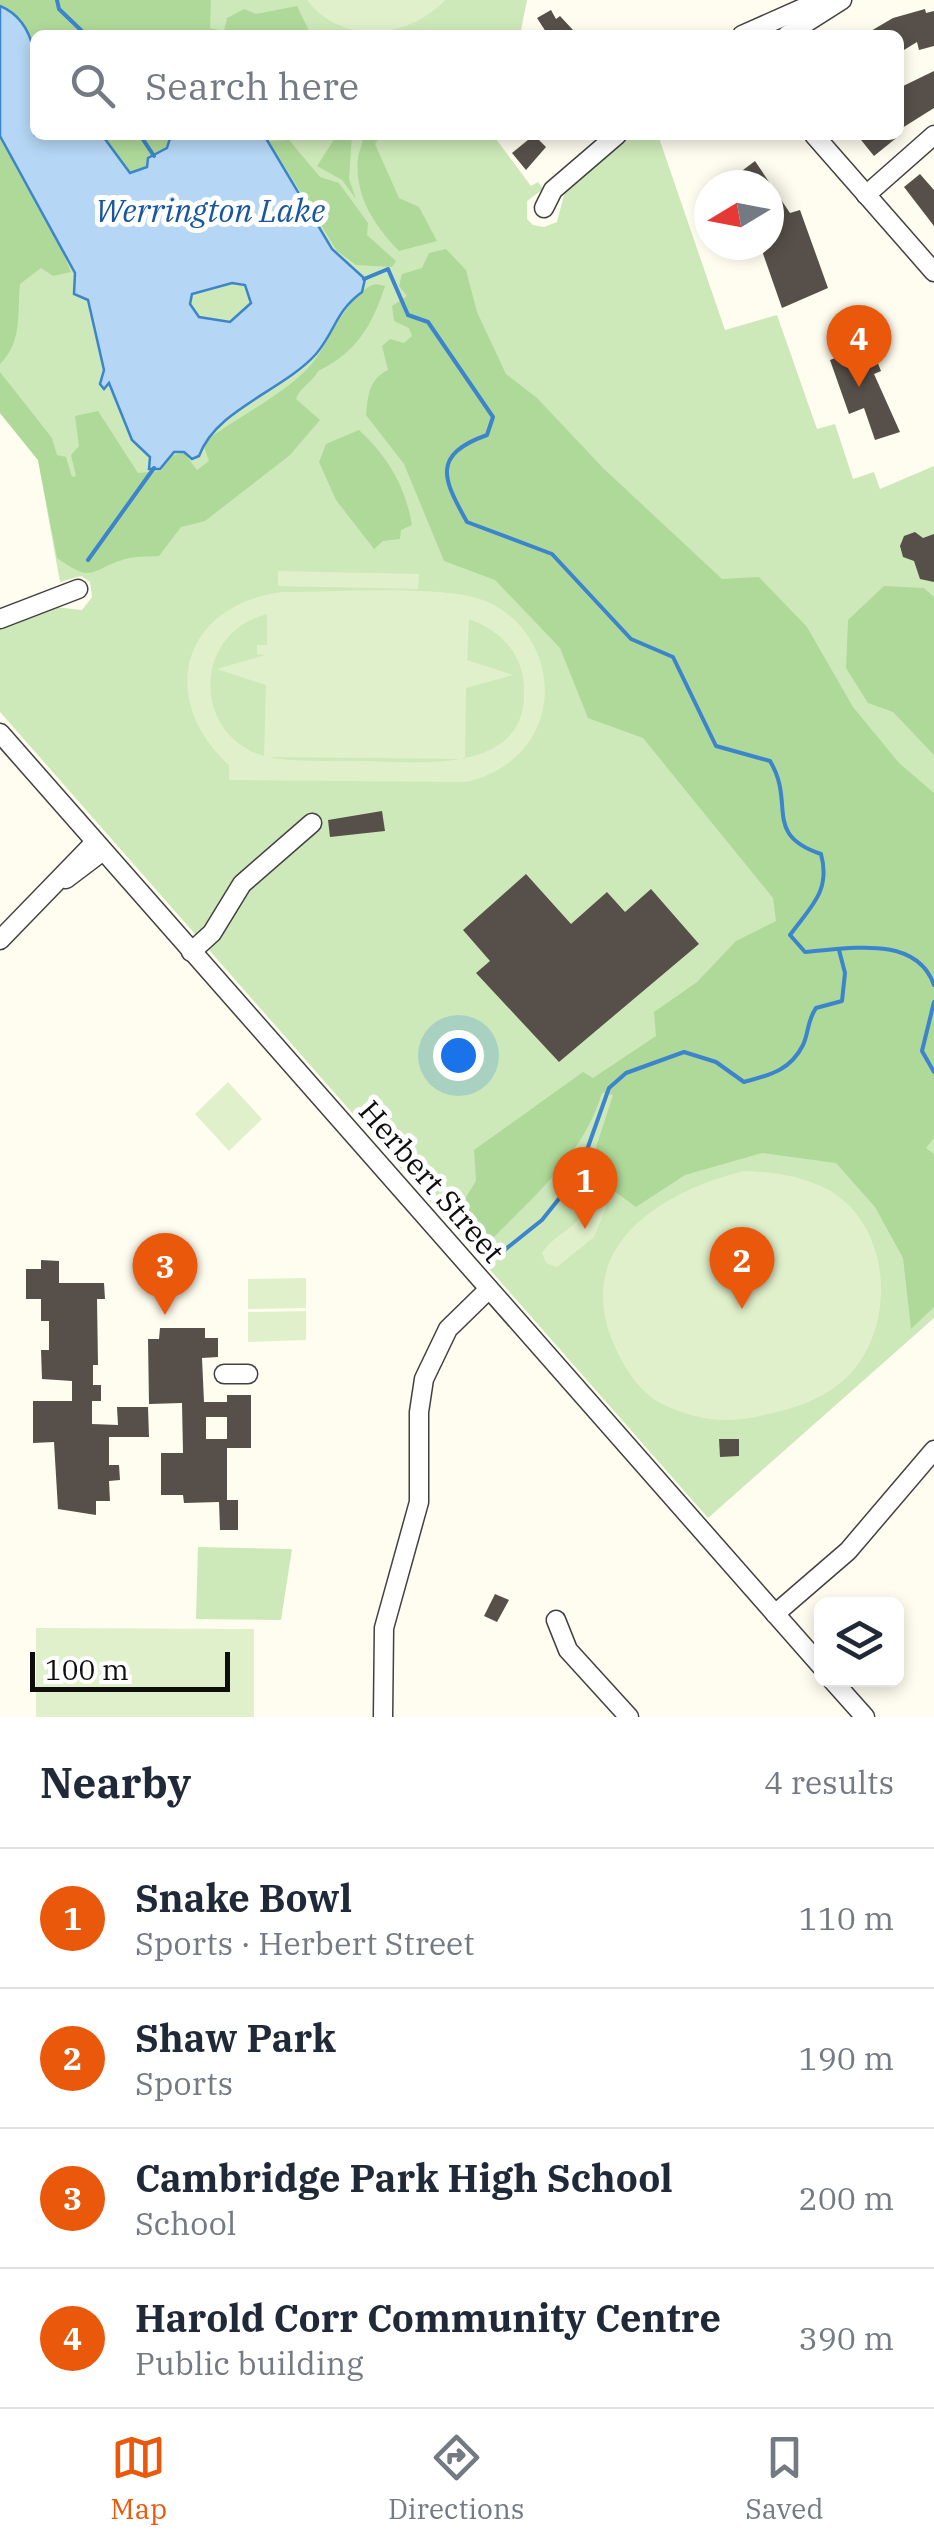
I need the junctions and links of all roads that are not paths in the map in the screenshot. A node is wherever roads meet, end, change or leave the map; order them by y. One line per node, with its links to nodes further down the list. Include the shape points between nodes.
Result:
1 (821, 0): 3 (street)
2 (842, 0): 4 (street)
3 (753, 30)
4 (795, 30)
5 (934, 135): 8 (street)
6 (611, 140): 9 (street, via 553,190)
7 (818, 140): 8 (street)
8 (866, 195): 10 (street)
9 (544, 208)
10 (934, 272)
11 (78, 589): 12 (street)
12 (0, 619)
13 (0, 733): 15 (street, Herbert Street)
14 (312, 823): 17 (street, via 242,884)
15 (99, 846): 16 (street); 17 (street, Herbert Street)
16 (0, 940)
17 (191, 952): 18 (street, Herbert Street)
18 (489, 1289): 22 (street, Herbert Street); 26 (street, via 448,1328 424,1379 420,1502 384,1628)
19 (224, 1374): 20 (street)
20 (248, 1374)
21 (930, 1462): 22 (street, via 848,1551)
22 (775, 1614): 24 (street, Herbert Street)
23 (556, 1620): 27 (street, via 568,1650)
24 (814, 1658)
25 (838, 1687): 28 (street)
26 (383, 1717)
27 (628, 1717)
28 (865, 1717)

